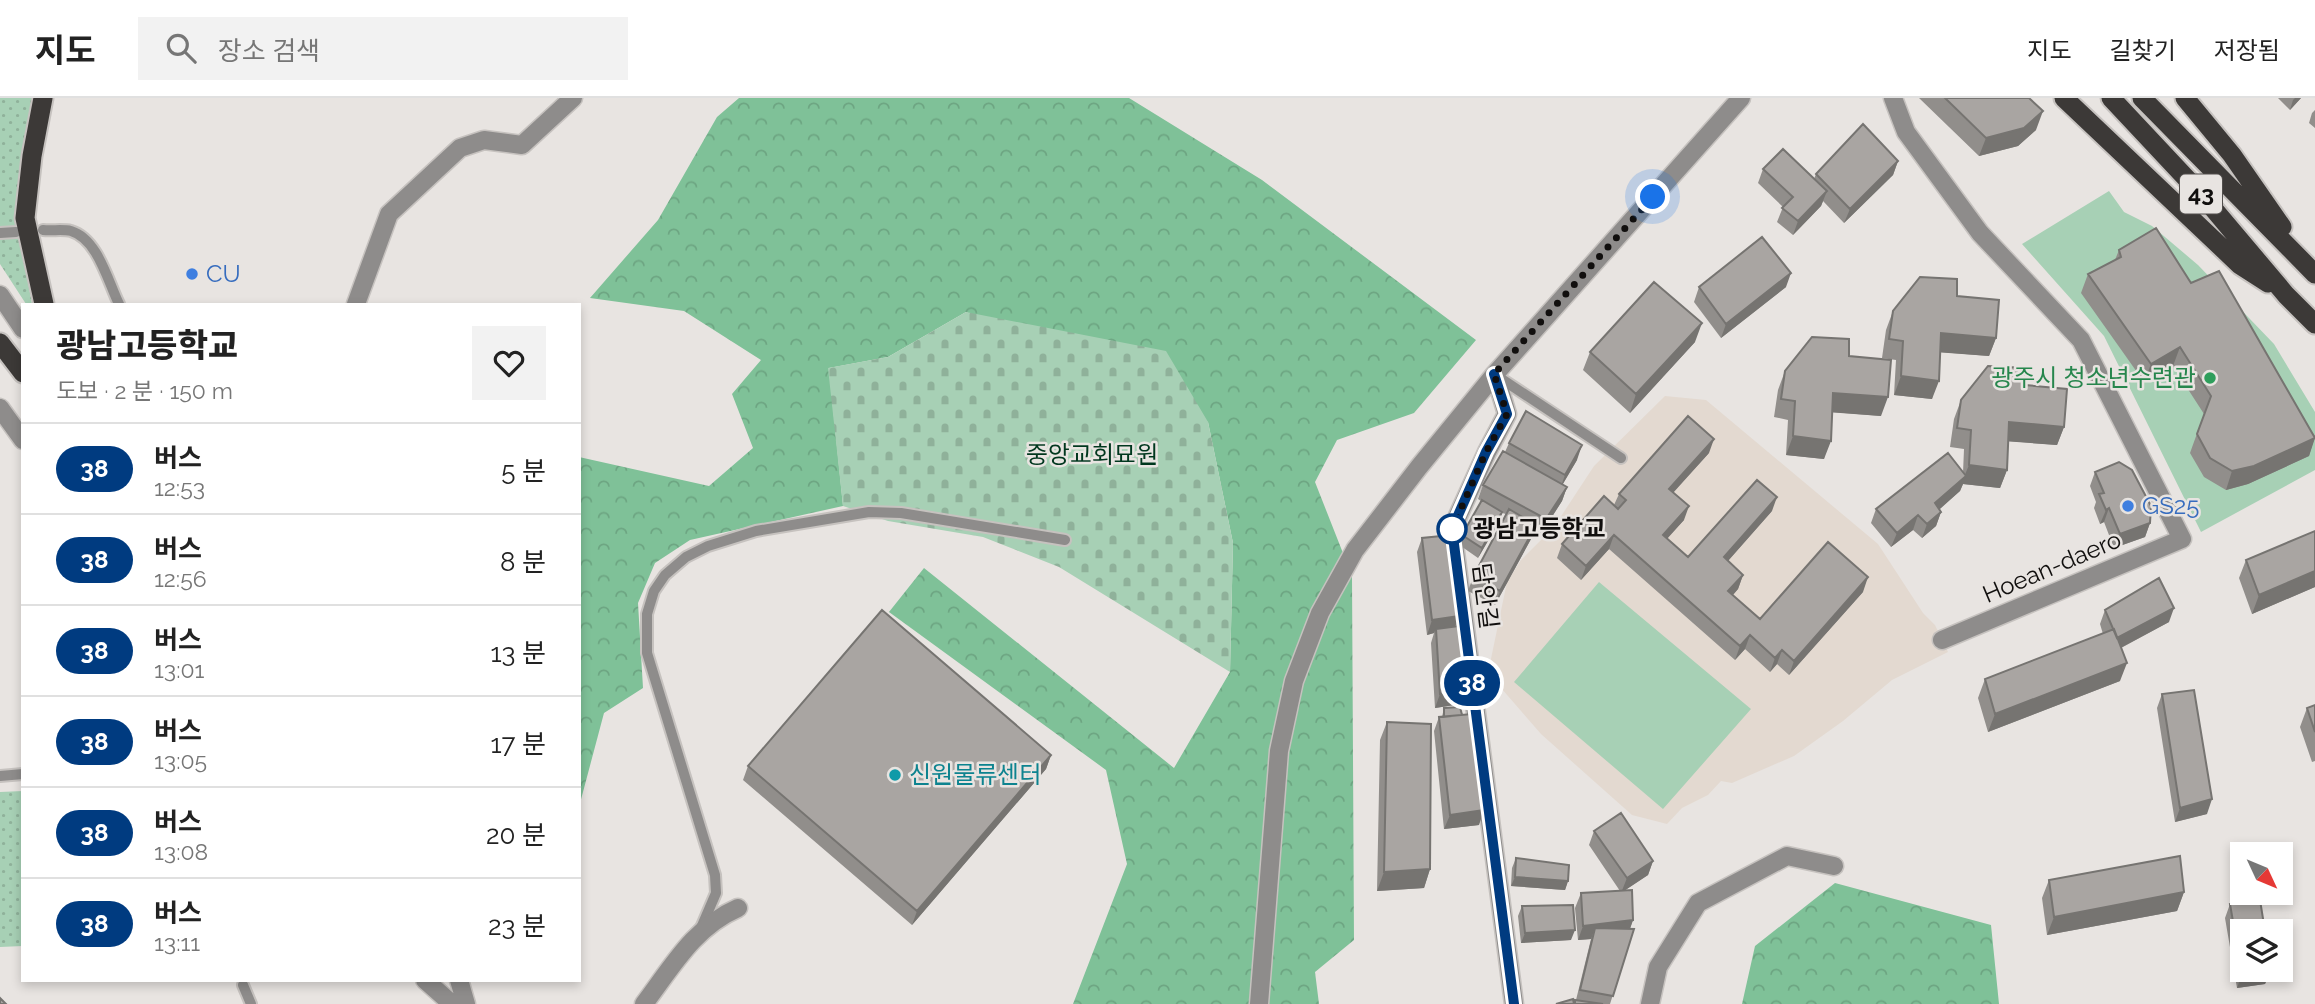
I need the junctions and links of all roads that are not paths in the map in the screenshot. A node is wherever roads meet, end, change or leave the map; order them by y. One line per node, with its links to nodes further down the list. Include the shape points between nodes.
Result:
1 (43, 98): 15 (highway, via 25,218)
2 (573, 98): 17 (street, via 522,145 484,140 460,148 389,214)
3 (1741, 98): 24 (street)
4 (1892, 98): 29 (street, Hoean-daero, via 1906,132 1980,233 2081,340 2182,539)
5 (2064, 98): 14 (highway, via 2240,265)
6 (2111, 98): 14 (highway, 43, via 2201,194)
7 (2141, 98): 12 (highway, 43)
8 (2185, 98): 12 (highway, via 2232,155)
9 (43, 230): 16 (lane, via 71,232 85,239)
10 (16, 232): 11 (lane)
11 (0, 233)
12 (2314, 272)
13 (0, 295): 19 (street)
14 (2286, 295): 18 (highway, 43)
15 (44, 303)
16 (119, 303)
17 (356, 303)
18 (2315, 324)
19 (21, 326)
20 (0, 328): 22 (street)
21 (0, 343): 23 (highway)
22 (21, 360)
23 (21, 370)
24 (1494, 374): 27 (lane); 42 (street, via 1355,550 1320,613 1294,681 1279,751); 43 (street, 담안길, via 1507,414 1452,529)
25 (0, 408): 26 (street)
26 (21, 437)
27 (1621, 458)
28 (1065, 540): 34 (lane, via 901,513 869,512 757,531 708,546 665,575 654,591 648,614 647,653 715,875 716,892)
29 (1942, 640)
30 (21, 774): 31 (lane)
31 (0, 776)
32 (1833, 866): 44 (street, via 1787,856 1698,903 1658,967)
33 (738, 908): 34 (street)
34 (700, 930): 41 (street)
35 (427, 982): 39 (street)
36 (460, 982): 40 (street)
37 (243, 985): 38 (lane)
38 (251, 1004)
39 (452, 1004)
40 (466, 1004)
41 (644, 1004)
42 (1259, 1004)
43 (1514, 1004)
44 (1650, 1004)

